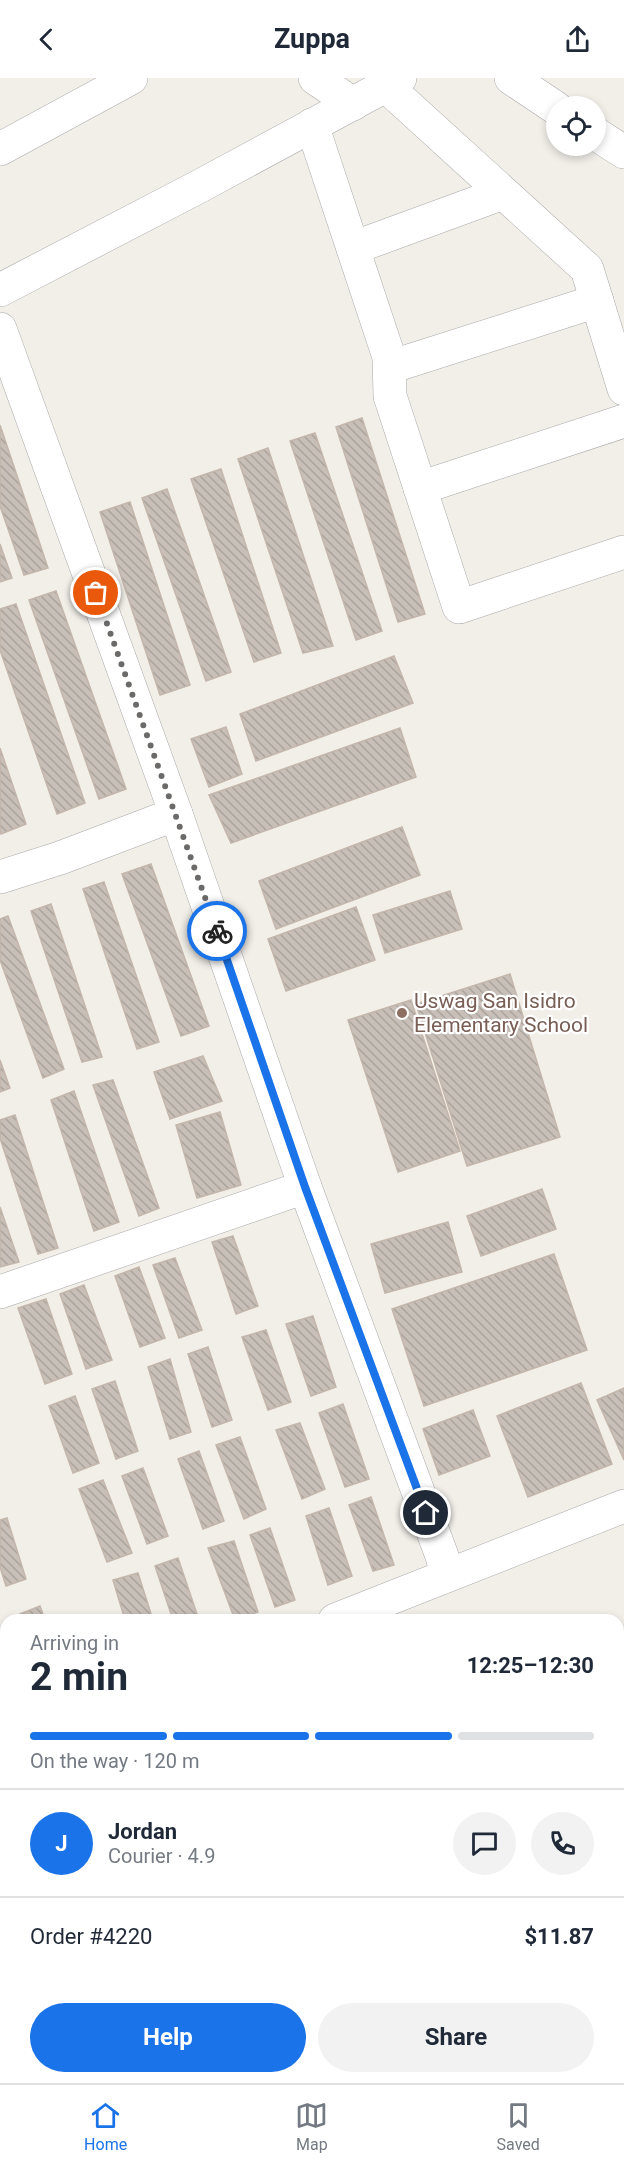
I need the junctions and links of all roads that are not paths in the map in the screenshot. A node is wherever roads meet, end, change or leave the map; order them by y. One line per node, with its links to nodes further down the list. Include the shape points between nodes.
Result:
1 (131, 78): 9 (street)
2 (315, 78): 6 (street)
3 (511, 78): 5 (street)
4 (393, 82): 6 (street); 11 (street)
5 (546, 101)
6 (353, 104): 7 (street)
7 (312, 125): 12 (street); 13 (street)
8 (606, 140): 10 (street)
9 (0, 149)
10 (624, 152)
11 (503, 194): 12 (street); 14 (street, via 587,269)
12 (353, 248): 16 (street)
13 (0, 290)
14 (597, 301): 16 (street); 17 (street)
15 (0, 329): 21 (street)
16 (390, 367): 19 (street, via 390,396)
17 (624, 389)
18 (624, 421): 19 (street)
19 (420, 488): 20 (street, via 459,607)
20 (624, 552)
21 (176, 814): 22 (street); 23 (street)
22 (0, 877)
23 (305, 1187): 24 (street); 26 (street)
24 (0, 1292)
25 (624, 1506): 26 (street)
26 (447, 1575): 27 (street)
27 (350, 1614)

